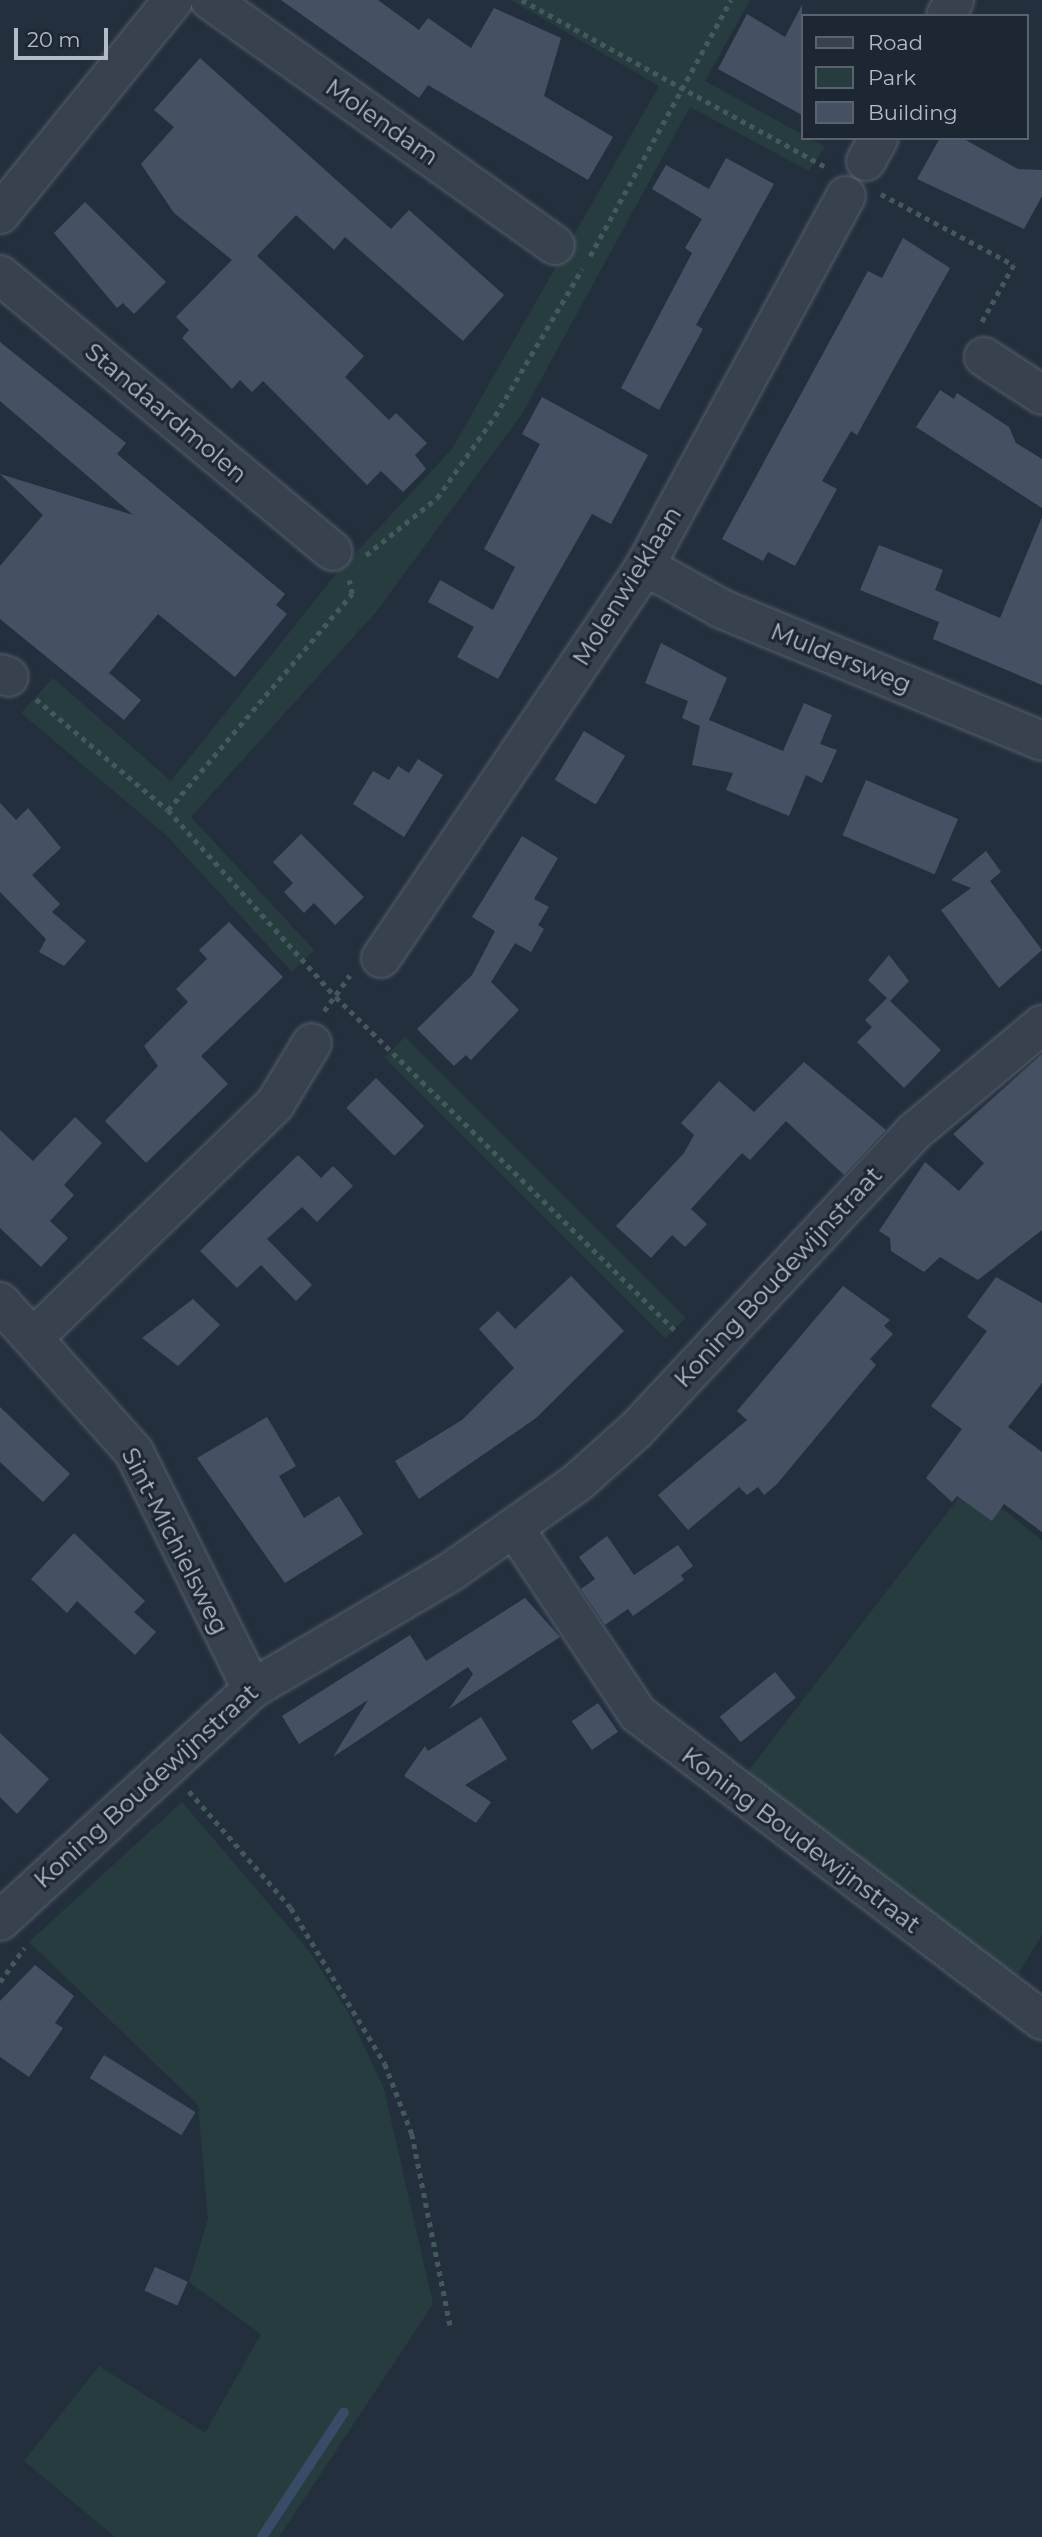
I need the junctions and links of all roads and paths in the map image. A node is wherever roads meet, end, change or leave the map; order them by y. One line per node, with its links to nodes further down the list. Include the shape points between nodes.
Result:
1 (173, 0): 7 (street)
2 (210, 0): 8 (street, Molendam)
3 (522, 0): 5 (path)
4 (731, 0): 5 (path)
5 (682, 89): 6 (path); 12 (path, via 495,416 437,498 372,553)
6 (860, 172): 10 (path, via 1014,265 973,338); 13 (street, Molenwieklaan)
7 (0, 214)
8 (555, 245)
9 (0, 275): 12 (street, Standaardmolen)
10 (984, 358): 11 (street)
11 (1042, 395)
12 (339, 557): 16 (path, via 352,594)
13 (645, 566): 15 (street, Muldersweg, via 722,609); 17 (street, Molenwieklaan)
14 (5, 675): 16 (path)
15 (1042, 741)
16 (169, 810): 18 (path)
17 (381, 958): 18 (path, via 355,969)
18 (336, 996): 20 (path); 22 (path)
19 (1042, 1025): 26 (street, Koning Boudewijnstraat, via 914,1132 637,1429)
20 (312, 1043): 24 (street, via 275,1104)
21 (0, 1302): 24 (street, Sint-Michielsweg)
22 (671, 1326)
23 (691, 1327): 25 (path)
24 (34, 1336): 27 (street, Sint-Michielsweg, via 134,1452)
25 (672, 1346)
26 (515, 1529): 27 (street, Koning Boudewijnstraat); 30 (street, Koning Boudewijnstraat, via 638,1714)
27 (252, 1689): 28 (street, Koning Boudewijnstraat)
28 (165, 1764): 29 (street, Koning Boudewijnstraat); 31 (path, via 291,1908 385,2064 412,2134)
29 (0, 1921)
30 (1042, 2020)
31 (450, 2325)

